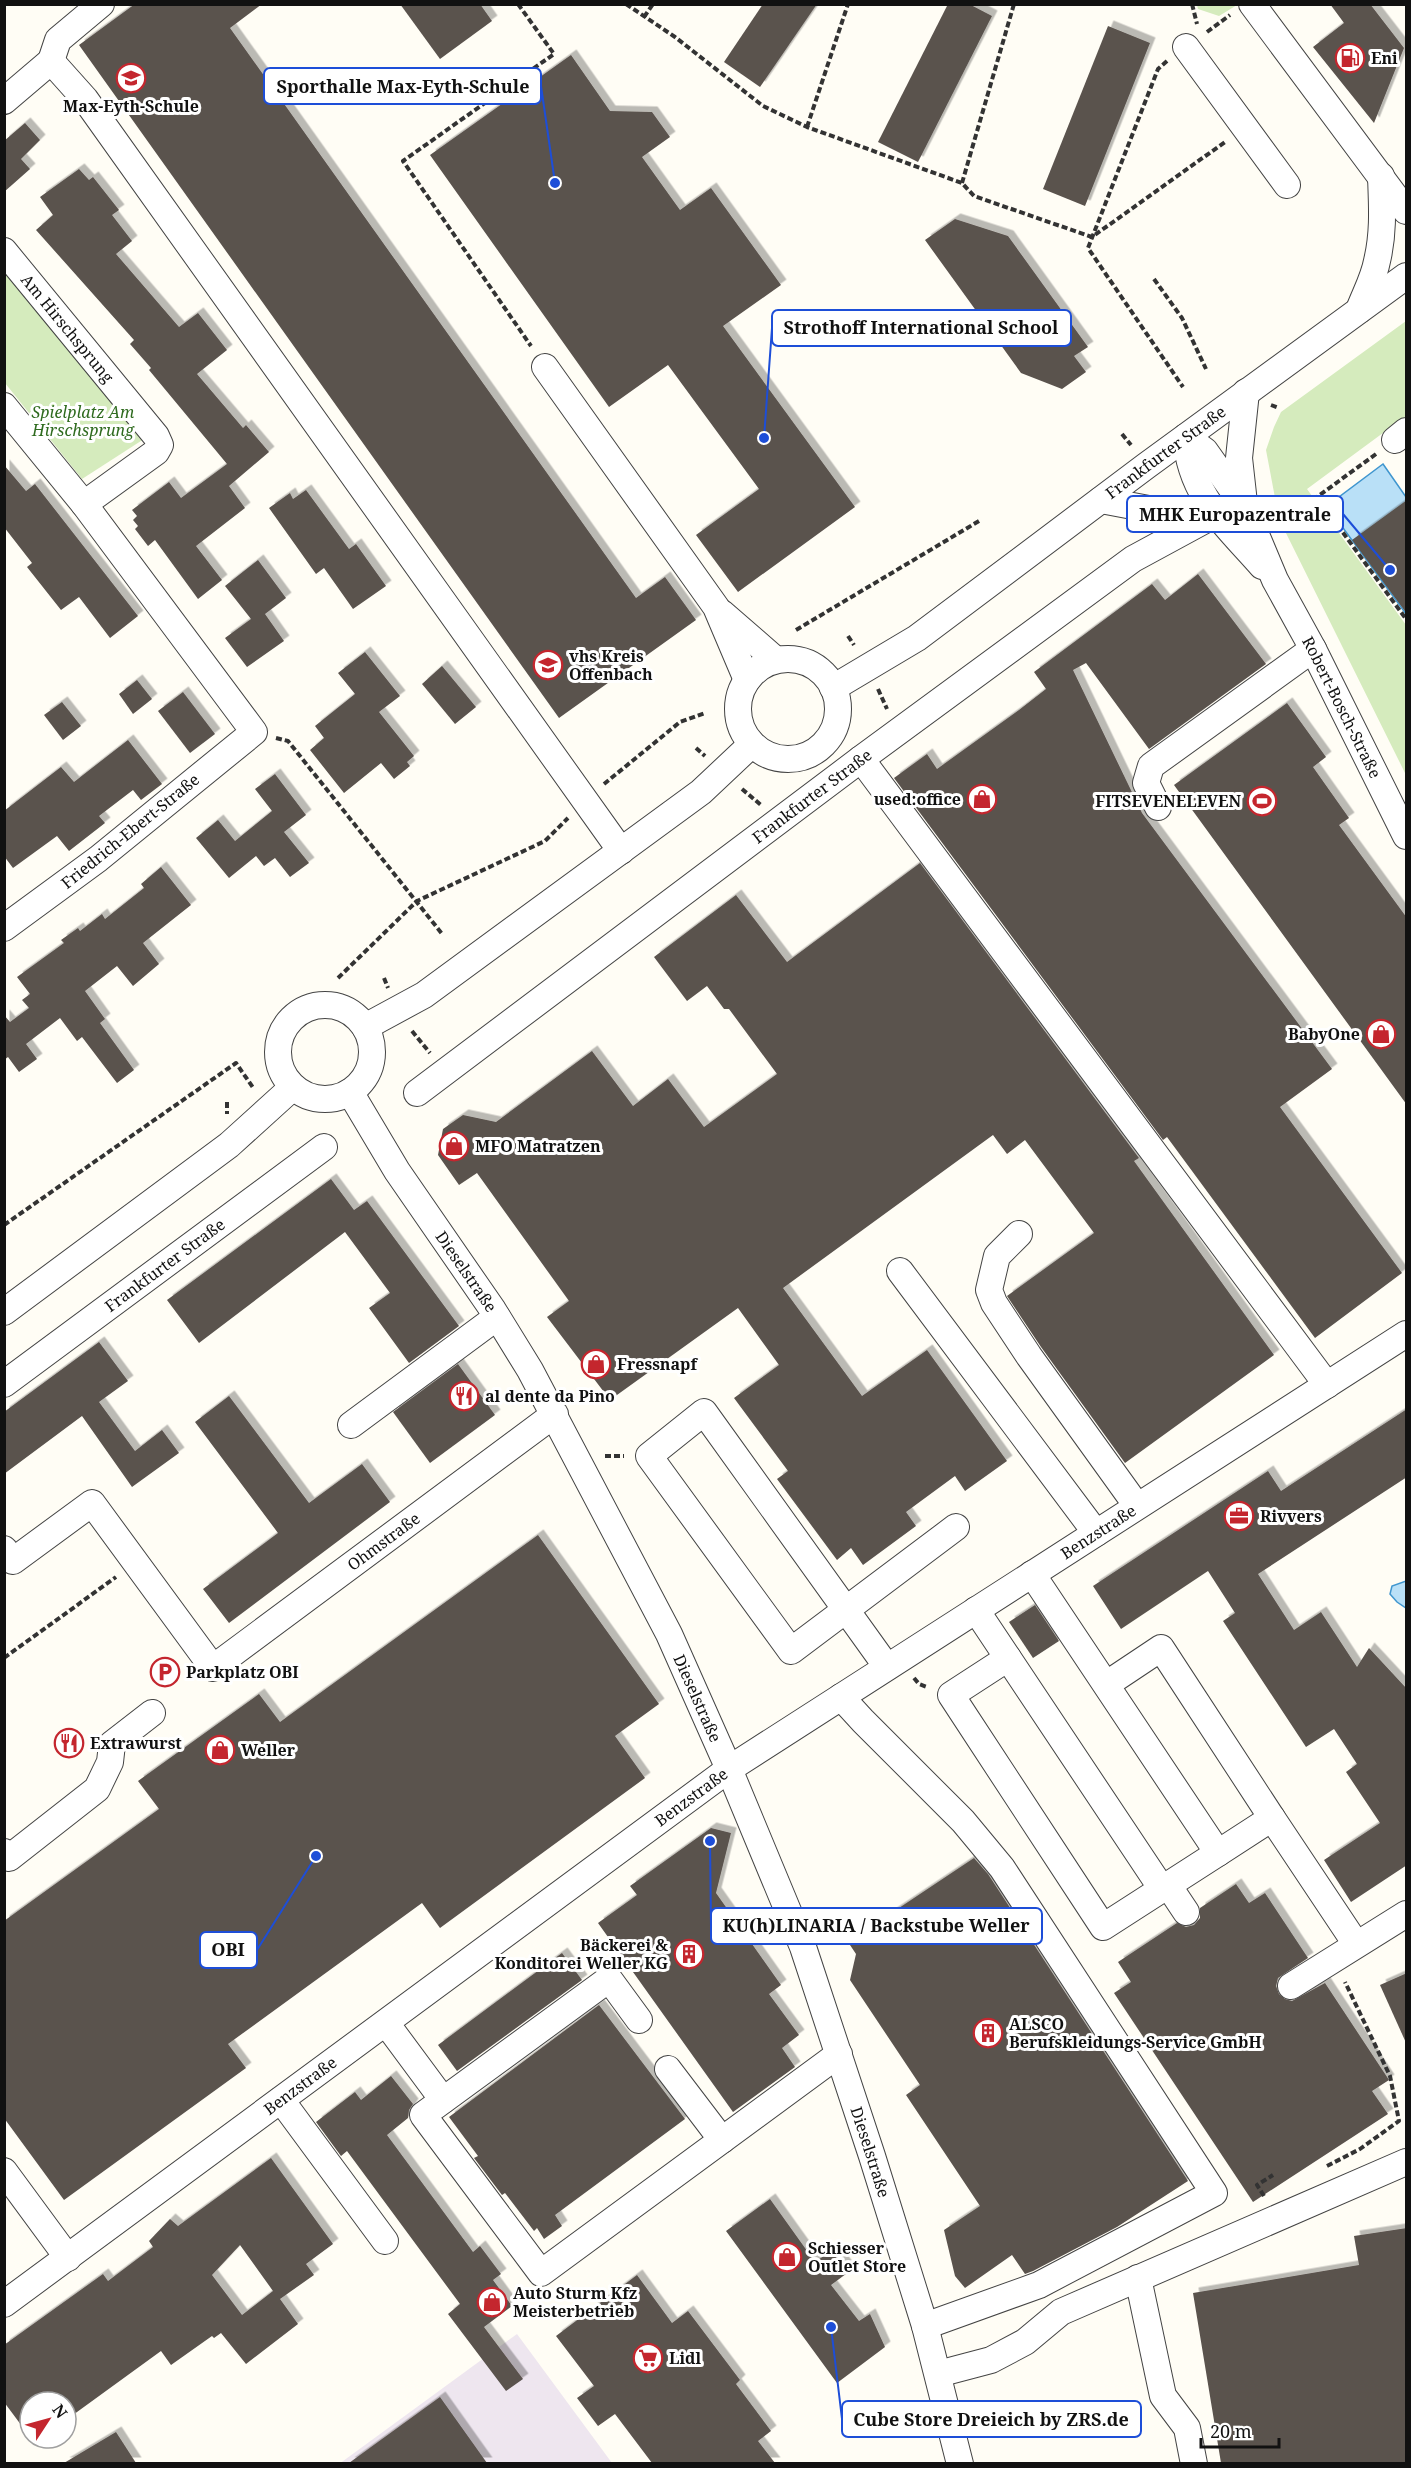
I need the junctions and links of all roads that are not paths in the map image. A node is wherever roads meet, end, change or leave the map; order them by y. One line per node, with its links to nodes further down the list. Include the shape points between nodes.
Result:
1 (101, 4): 4 (street, via 58,40)
2 (1244, 8): 6 (street)
3 (1193, 42): 8 (street, via 1245,128)
4 (51, 61): 5 (street); 31 (street, via 85,99)
5 (4, 101)
6 (1381, 176): 7 (street); 9 (street); 12 (street, via 1381,241)
7 (1407, 183)
8 (1287, 185)
9 (1407, 211)
10 (4, 250): 18 (street, Am Hirschsprung, via 160,445 156,452)
11 (1407, 276): 12 (street, Frankfurter Straße)
12 (1359, 310): 14 (street, Frankfurter Straße)
13 (545, 367): 22 (street)
14 (1246, 392): 16 (street, Frankfurter Straße); 19 (street, via 1239,458)
15 (4, 406): 18 (street)
16 (1186, 437): 17 (street, Frankfurter Straße); 19 (street, Robert-Bosch-Straße, via 1205,451); 20 (street, Robert-Bosch-Straße, via 1198,487)
17 (1101, 500): 20 (street, via 1159,511); 26 (street, Frankfurter Straße, via 917,638)
18 (84, 504): 32 (street, Friedrich-Ebert-Straße, via 254,732 98,859)
19 (1244, 506): 21 (street, Robert-Bosch-Straße)
20 (1216, 514): 21 (street, Robert-Bosch-Straße); 28 (street, Frankfurter Straße, via 1133,559)
21 (1275, 580): 23 (street, Robert-Bosch-Straße)
22 (716, 607): 24 (street); 25 (street)
23 (1313, 649): 29 (street, via 1151,766 1146,783); 30 (street, Robert-Bosch-Straße)
24 (776, 660): 25 (street, via 760,667); 26 (street, via 810,664)
25 (747, 680): 27 (street, via 740,692 738,712)
26 (833, 688): 27 (street, via 838,703 834,726 823,745 810,754 779,759)
27 (752, 744): 31 (street, via 701,792)
28 (861, 759): 36 (street, Frankfurter Straße); 44 (street)
29 (1158, 807)
30 (1407, 836)
31 (621, 851): 33 (street, via 424,995)
32 (4, 928)
33 (366, 1027): 34 (street, via 340,1007 309,1007 295,1015 278,1043 283,1074); 35 (street, via 371,1040 370,1066 364,1079)
34 (293, 1087): 35 (street, via 317,1099); 40 (street, via 229,1145)
35 (350, 1092): 41 (street, Dieselstraße, via 397,1171)
36 (417, 1093)
37 (324, 1147): 43 (street, Frankfurter Straße)
38 (1019, 1234): 47 (street, via 997,1257 989,1290 994,1304)
39 (900, 1271): 49 (street)
40 (4, 1312)
41 (497, 1317): 45 (street, Dieselstraße); 46 (street)
42 (1407, 1334): 44 (street, Benzstraße)
43 (4, 1384)
44 (1327, 1385): 47 (street, Benzstraße)
45 (555, 1414): 50 (street, Ohmstraße, via 213,1668 93,1503 13,1561); 59 (street, Dieselstraße, via 669,1634)
46 (351, 1425)
47 (1137, 1506): 49 (street, Benzstraße)
48 (956, 1527): 52 (street)
49 (1096, 1533): 51 (street, Benzstraße)
50 (4, 1549)
51 (1032, 1574): 53 (street, Benzstraße); 56 (street)
52 (847, 1608): 52 (street, via 704,1412 649,1456 791,1652); 55 (street)
53 (976, 1610): 54 (street); 55 (street, Benzstraße)
54 (1008, 1658): 63 (street); 63 (street, via 951,1695 1103,1927)
55 (888, 1667): 57 (street, Benzstraße)
56 (1107, 1684): 60 (street, via 1161,1648); 62 (street)
57 (841, 1696): 59 (street, Benzstraße); 81 (street, via 963,1821 1002,1868 1214,2193 1039,2285)
58 (152, 1713): 61 (street, via 112,1744 110,1762 97,1789 9,1858)
59 (729, 1769): 69 (street, Benzstraße); 70 (street, Dieselstraße, via 803,1947)
60 (1272, 1818): 62 (street); 66 (street)
61 (4, 1852)
62 (1218, 1853): 63 (street)
63 (1165, 1887): 64 (street)
64 (1186, 1912)
65 (1407, 1914): 66 (street)
66 (1356, 1944): 67 (street)
67 (1291, 1986)
68 (639, 2020): 73 (street, via 609,1979)
69 (386, 2022): 72 (street, Benzstraße); 73 (street)
70 (838, 2054): 74 (street); 81 (street, Dieselstraße)
71 (668, 2069): 74 (street)
72 (281, 2100): 77 (street); 78 (street, Benzstraße)
73 (443, 2100): 74 (street, via 423,2115 541,2273)
74 (722, 2140)
75 (1407, 2162): 79 (street)
76 (4, 2171): 78 (street)
77 (385, 2241)
78 (68, 2258): 80 (street, Benzstraße)
79 (1138, 2278): 82 (street, via 1061,2312 1026,2342 991,2360); 84 (street, via 1163,2396 1187,2428)
80 (4, 2304)
81 (925, 2326): 82 (street, Dieselstraße)
82 (938, 2374): 83 (street, Dieselstraße)
83 (960, 2463)
84 (1194, 2463)

